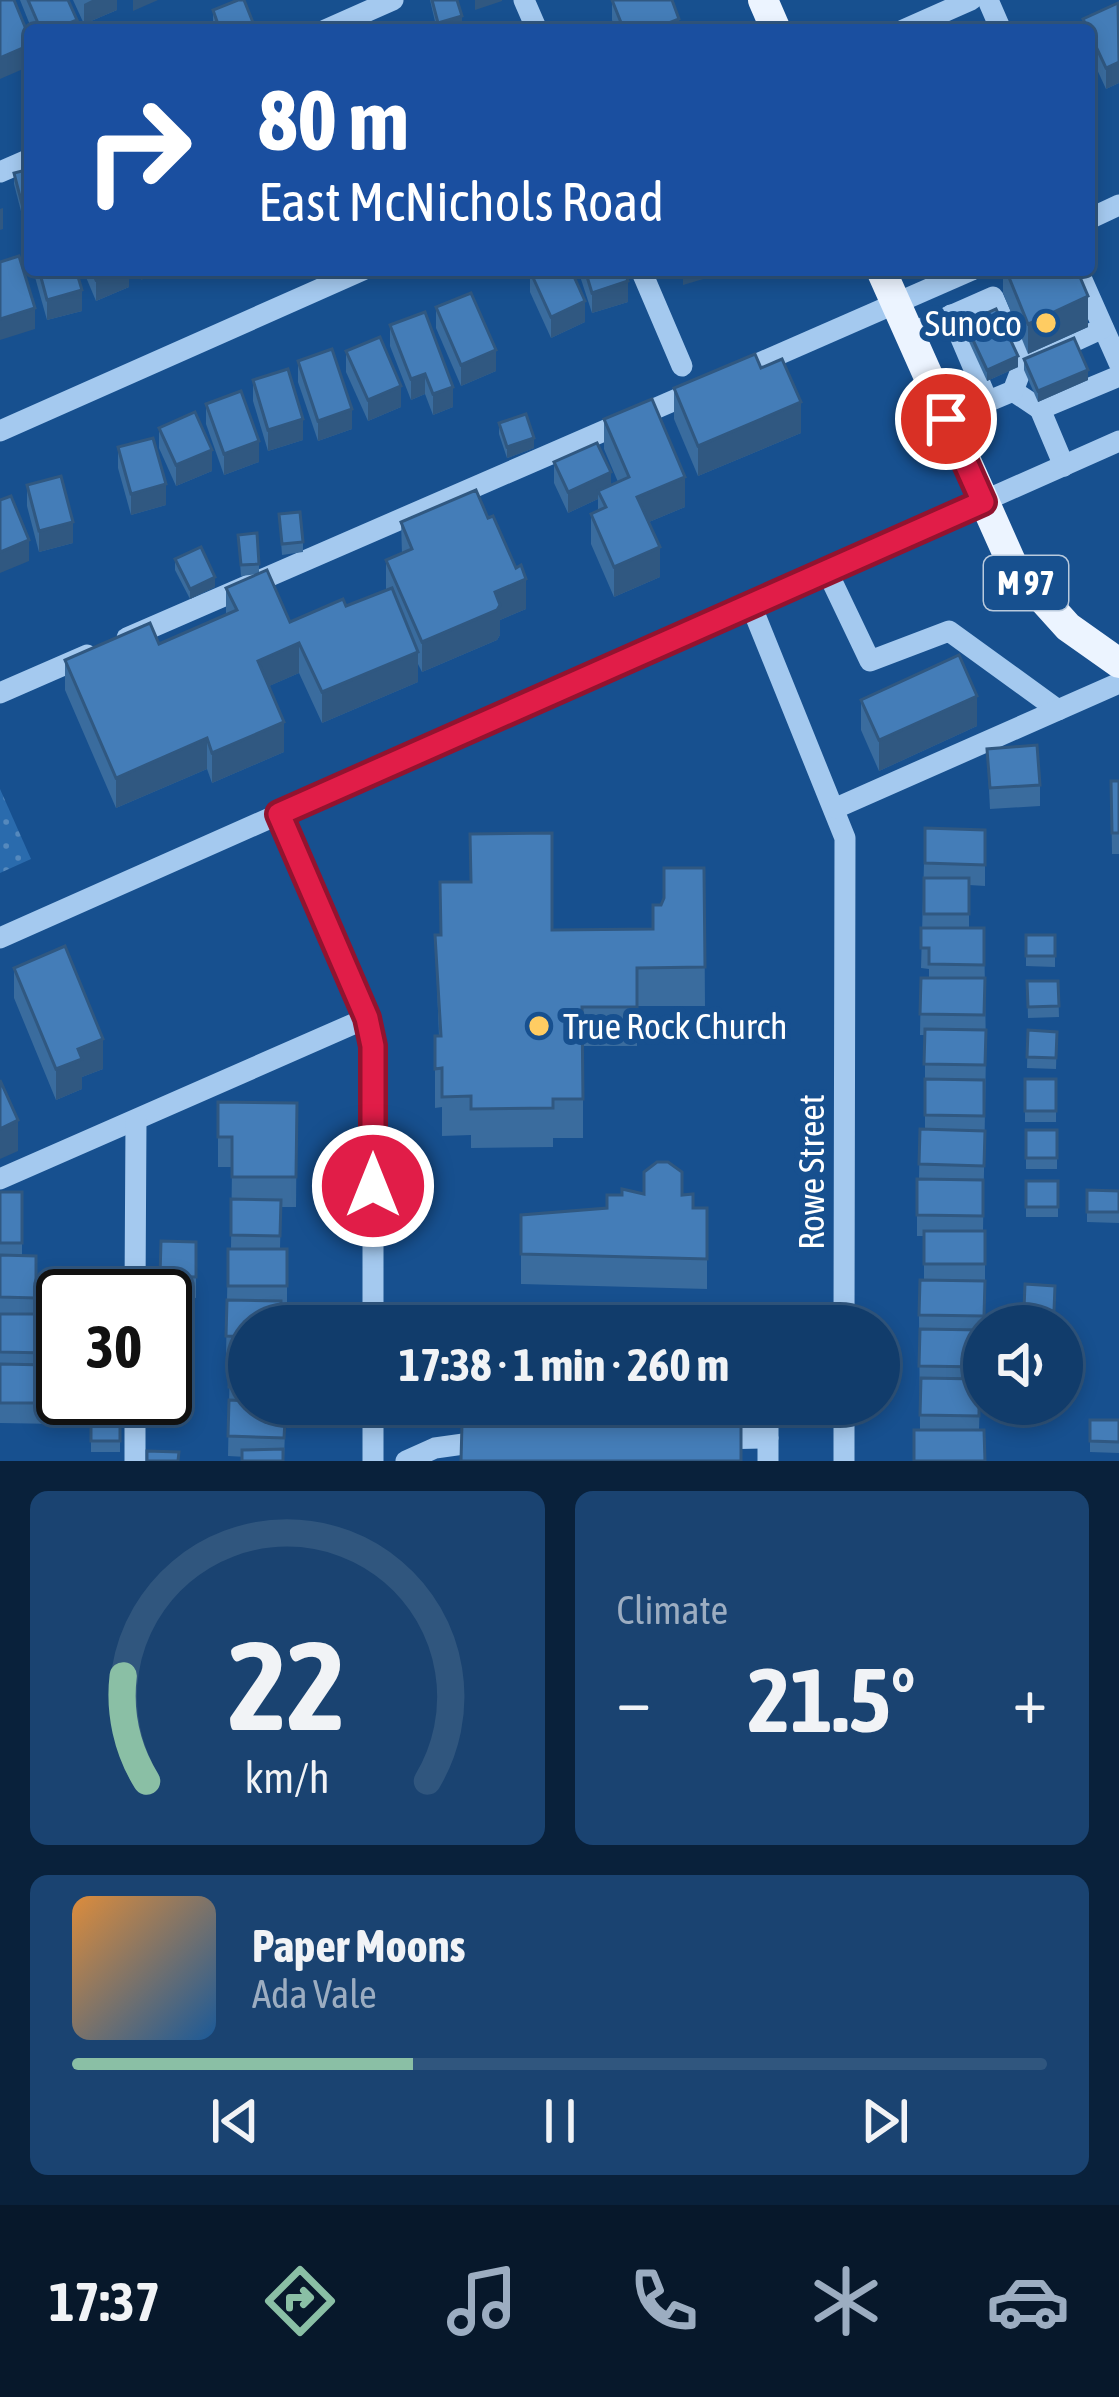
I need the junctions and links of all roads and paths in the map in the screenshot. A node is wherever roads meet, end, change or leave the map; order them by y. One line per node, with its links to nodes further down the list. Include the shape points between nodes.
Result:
1 (393, 0): 3 (street)
2 (971, 0): 4 (street)
3 (339, 24)
4 (917, 24)
5 (349, 276): 22 (street)
6 (643, 276): 16 (street)
7 (884, 276): 10 (main road, M 97)
8 (959, 276): 10 (street)
9 (1080, 276): 12 (street)
10 (896, 304): 13 (main road, M 97); 30 (street)
11 (951, 316): 13 (street); 15 (street, via 993,297); 19 (street)
12 (1103, 328): 14 (street); 15 (street)
13 (909, 334): 21 (main road, M 97)
14 (1119, 363)
15 (1023, 365): 18 (street)
16 (682, 366)
17 (1119, 376): 20 (street)
18 (1013, 392): 19 (street); 20 (street)
19 (988, 402): 21 (street)
20 (1040, 409): 24 (street)
21 (946, 419): 25 (main road, M 97)
22 (0, 431)
23 (1119, 441): 24 (street)
24 (1064, 466): 25 (street)
25 (983, 502): 26 (street); 28 (main road, M 97, via 1032,591)
26 (827, 572): 27 (street); 31 (street, via 870,661 949,631)
27 (751, 605): 32 (street, Rowe Street); 33 (street)
28 (1119, 664)
29 (1119, 683): 31 (street)
30 (0, 693)
31 (1058, 710): 32 (street)
32 (836, 808): 40 (street, Rowe Street, via 844,838)
33 (279, 814): 34 (street); 35 (street)
34 (0, 938)
35 (367, 1018): 36 (street); 39 (street)
36 (136, 1120): 37 (street); 38 (street)
37 (0, 1179)
38 (135, 1269)
39 (373, 1305)
40 (844, 1305)
41 (135, 1425): 49 (street)
42 (373, 1425): 50 (street)
43 (612, 1425): 46 (street)
44 (844, 1425): 52 (street)
45 (701, 1439): 48 (street)
46 (612, 1440)
47 (506, 1441): 51 (street, via 464,1441)
48 (768, 1450)
49 (135, 1461)
50 (373, 1461)
51 (406, 1461)
52 (844, 1461)

